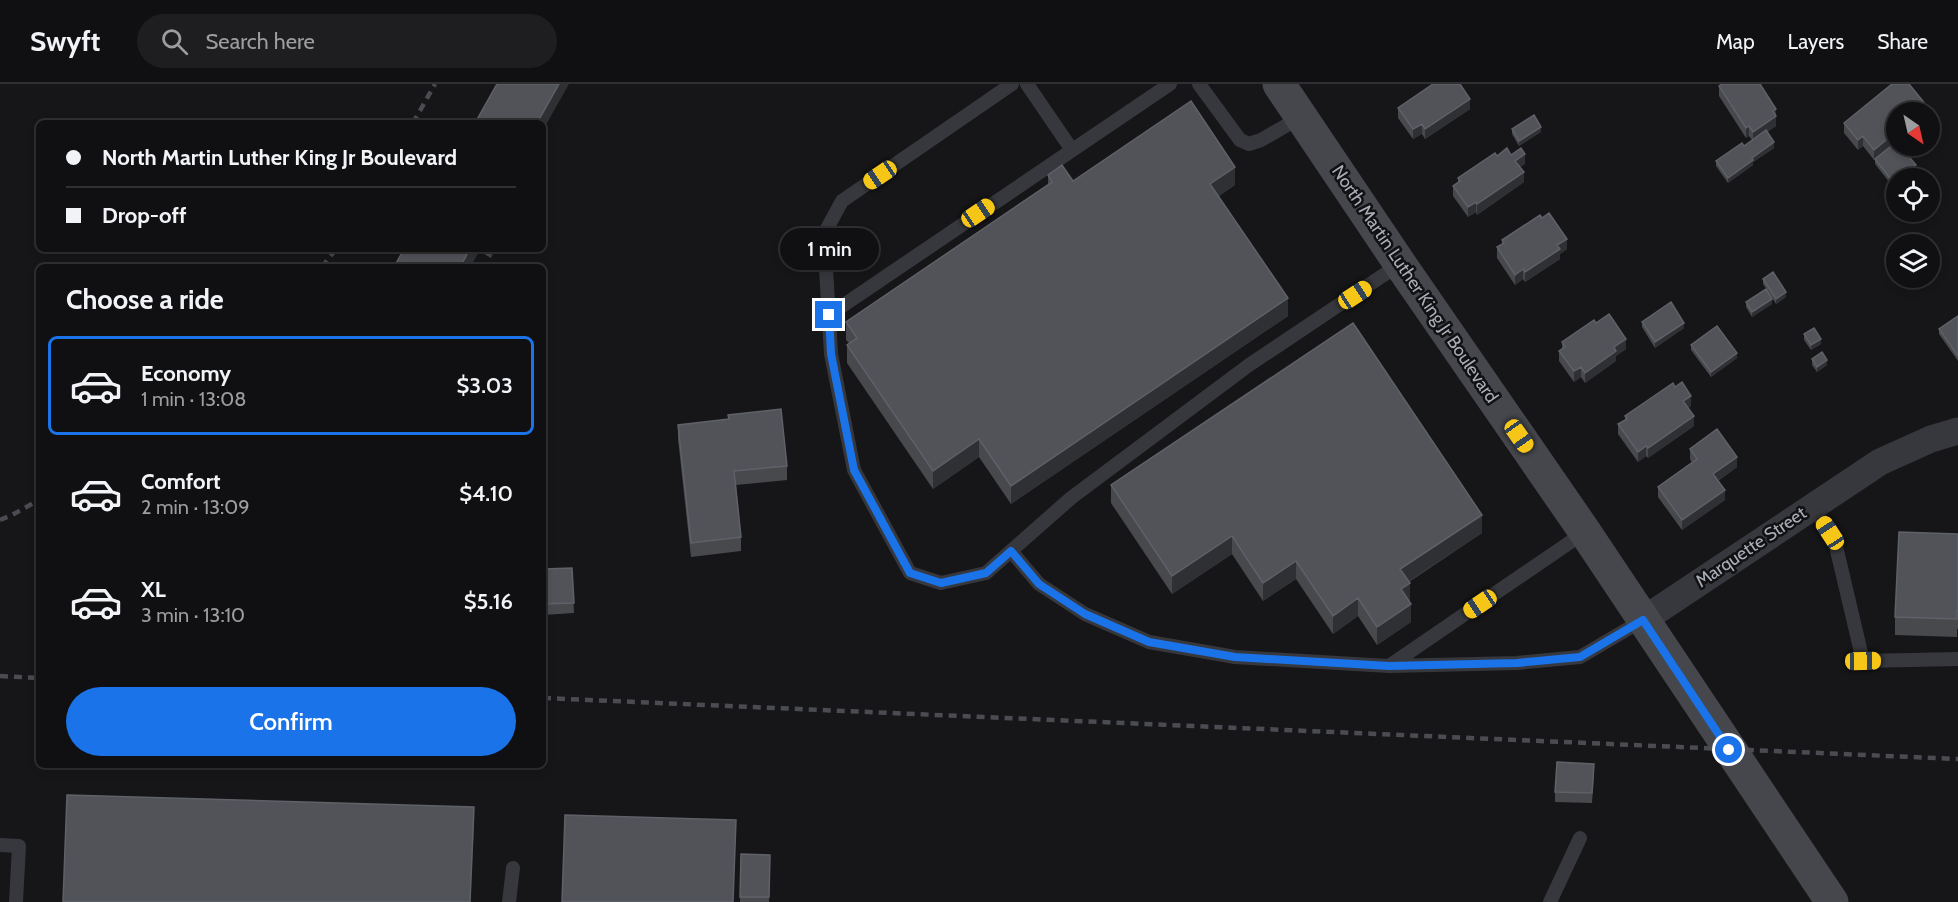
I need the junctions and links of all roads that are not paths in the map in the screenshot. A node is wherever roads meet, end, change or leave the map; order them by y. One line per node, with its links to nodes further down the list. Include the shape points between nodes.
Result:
1 (1012, 84): 9 (lane, via 842,201 824,234)
2 (1027, 84): 7 (lane)
3 (1170, 84): 7 (lane)
4 (1199, 84): 6 (lane, via 1240,140 1249,144)
5 (1279, 84): 6 (street, North Martin Luther King Jr Boulevard)
6 (1301, 117): 8 (street, North Martin Luther King Jr Boulevard)
7 (1072, 150): 9 (lane)
8 (1400, 264): 12 (street, North Martin Luther King Jr Boulevard); 13 (lane, via 1249,365 1071,498)
9 (829, 315): 13 (lane, via 831,354 854,470 910,573 941,583 986,573)
10 (1958, 431): 11 (street, Marquette Street, via 1880,462)
11 (1812, 505): 14 (street, Marquette Street); 15 (lane, via 1836,542 1863,661)
12 (1585, 532): 14 (street, North Martin Luther King Jr Boulevard); 16 (lane)
13 (1011, 551): 16 (lane, via 1039,584 1085,614 1149,642 1235,657)
14 (1643, 620): 16 (lane, via 1580,657 1517,663); 23 (street, North Martin Luther King Jr Boulevard)
15 (1958, 659)
16 (1389, 666)
17 (1580, 838): 22 (lane)
18 (0, 845): 20 (lane, via 19,846)
19 (513, 868): 21 (lane)
20 (16, 902)
21 (509, 902)
22 (1550, 902)
23 (1832, 902)

